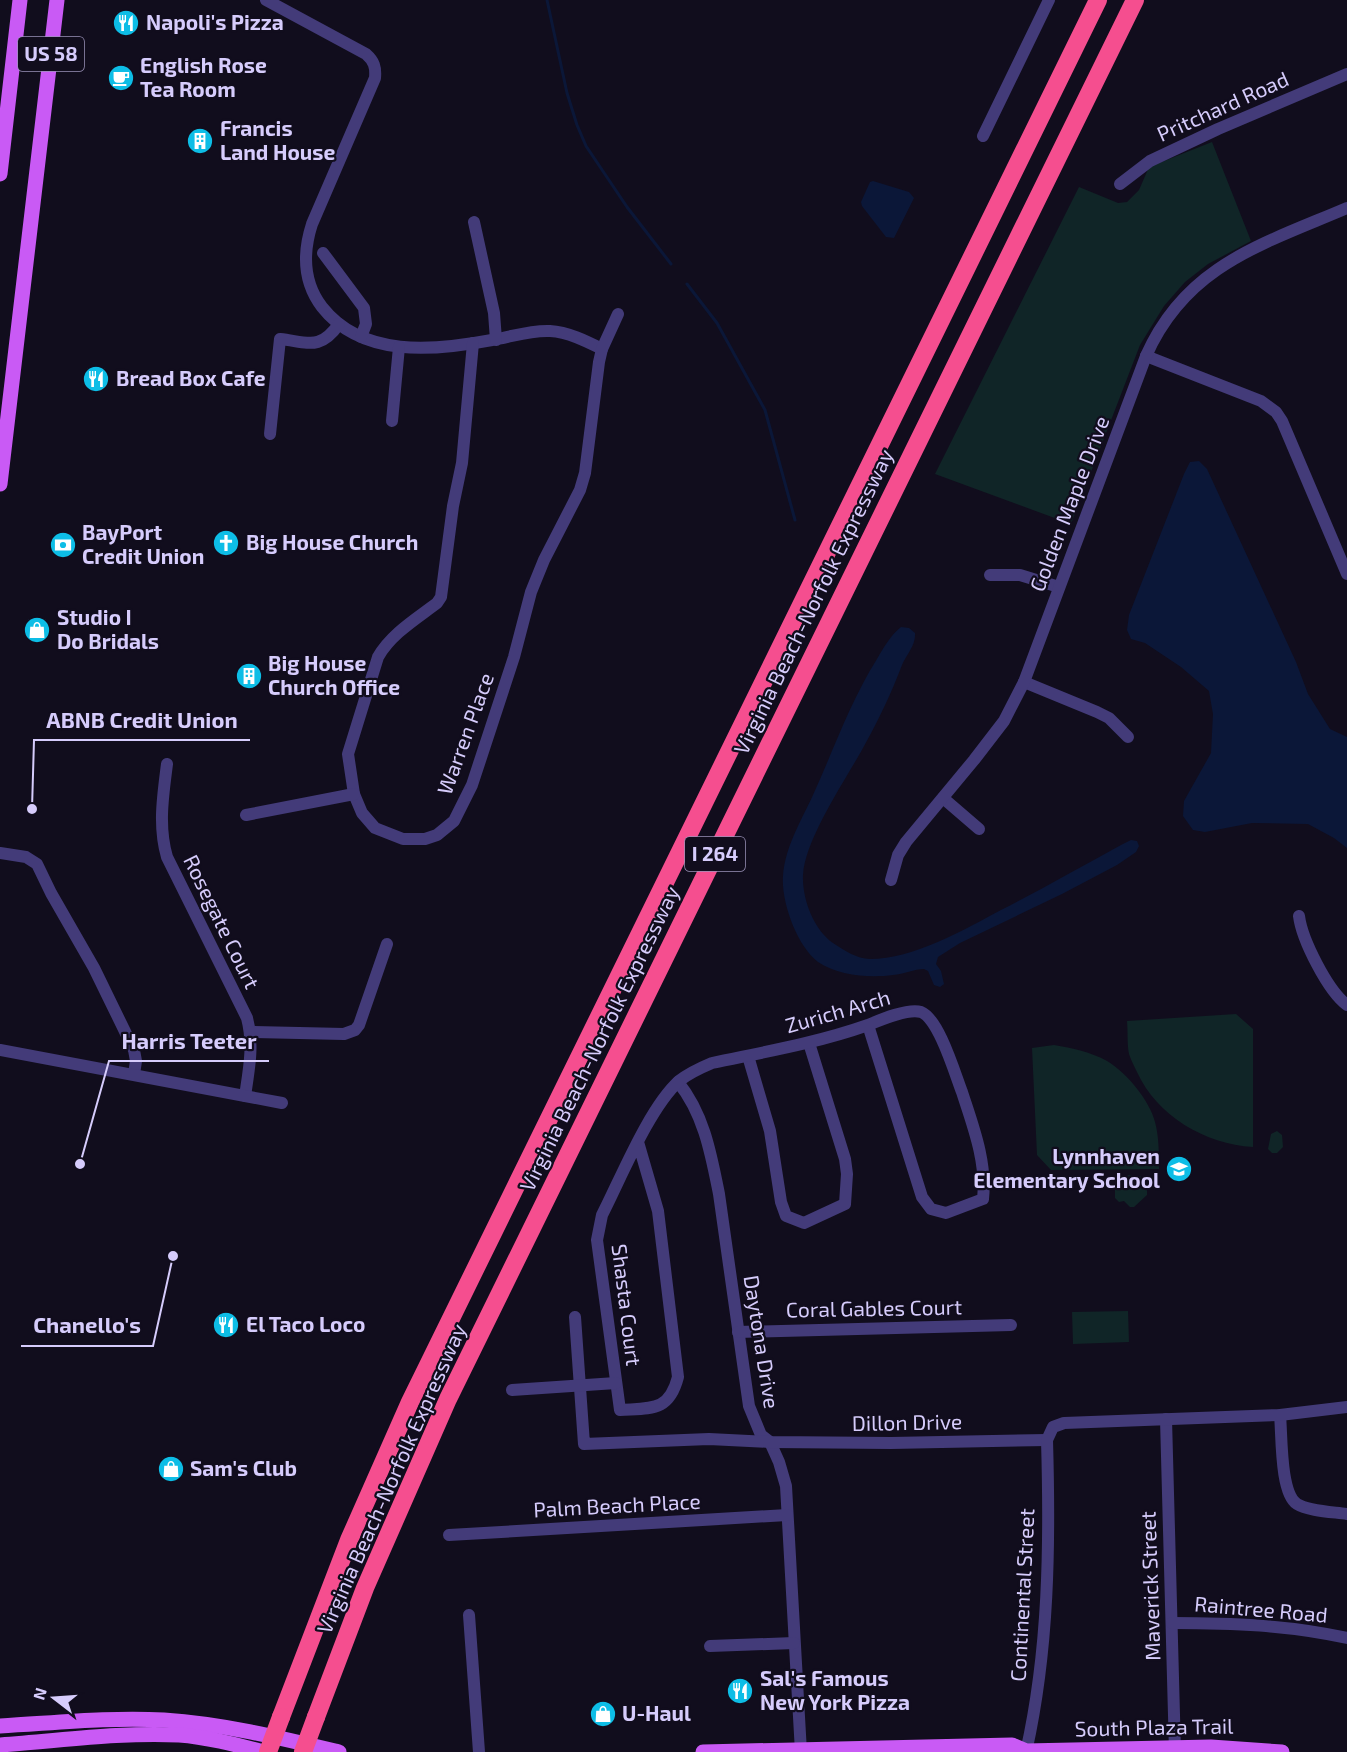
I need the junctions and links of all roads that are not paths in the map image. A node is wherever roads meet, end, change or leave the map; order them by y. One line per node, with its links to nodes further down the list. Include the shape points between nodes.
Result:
1 (20, 0): 9 (main road, US 58)
2 (57, 0): 24 (main road, US 58)
3 (1049, 0): 8 (street)
4 (1098, 0): 73 (highway, Virginia Beach-Norfolk Expressway / I 264, bridge, via 410,1402 349,1540)
5 (1135, 0): 74 (highway, Virginia Beach-Norfolk Expressway / I 264, bridge, via 448,1399 365,1588)
6 (272, 1): 15 (street, via 366,54 376,71 306,247 305,264 313,292)
7 (1347, 74): 10 (street, Pritchard Road, via 1150,161)
8 (983, 136)
9 (0, 174)
10 (1120, 184)
11 (1346, 209): 21 (street, Golden Maple Drive, via 1246,251 1208,275 1166,320)
12 (474, 222): 17 (street)
13 (323, 253): 16 (street, via 364,308 366,324)
14 (618, 314): 20 (street, Warren Place)
15 (339, 324): 16 (street); 23 (street, via 321,342 280,339)
16 (361, 337): 19 (street)
17 (496, 340): 18 (street); 20 (street, via 518,333 551,331)
18 (473, 344): 19 (street); 31 (street, Warren Place, via 462,463 441,597 393,637 378,657 348,754)
19 (399, 347): 22 (street)
20 (602, 349): 31 (street, Warren Place, via 580,490 531,591 501,700 463,806 454,821 437,835 403,839 375,828 362,813)
21 (1146, 356): 25 (street, via 1261,401 1276,412); 27 (street, Golden Maple Drive)
22 (392, 421)
23 (270, 434)
24 (0, 482)
25 (1346, 572)
26 (990, 575): 27 (street, via 1020,575)
27 (1059, 586): 28 (street, Golden Maple Drive)
28 (1024, 682): 29 (street, via 1109,718); 32 (street, Golden Maple Drive, via 1004,721)
29 (1128, 737)
30 (167, 764): 41 (street, Rosegate Court, via 161,831 167,857 245,1013)
31 (354, 794): 33 (street)
32 (943, 798): 34 (street); 36 (street, Golden Maple Drive, via 902,848)
33 (246, 815)
34 (979, 830)
35 (0, 853): 45 (street, via 26,857 37,864 134,1050)
36 (891, 880)
37 (1299, 916): 39 (street, via 1310,950)
38 (387, 944): 41 (street, via 355,1030 344,1034)
39 (1347, 1005)
40 (868, 1025): 40 (street, Zurich Arch, via 913,1011 933,1022 970,1119 984,1170 983,1199 946,1214 931,1209 922,1197); 42 (street, Zurich Arch)
41 (250, 1032): 47 (street, Rosegate Court, via 252,1049)
42 (810, 1043): 44 (street, Zurich Arch); 44 (street, via 847,1181 844,1204 804,1223 786,1216 781,1203 770,1131)
43 (0, 1050): 45 (street)
44 (748, 1056): 46 (street, Zurich Arch, via 698,1069)
45 (134, 1074): 47 (street)
46 (678, 1082): 49 (street, Shasta Court, via 660,1103); 52 (street, Daytona Drive, via 698,1114 711,1159)
47 (245, 1096): 48 (street)
48 (282, 1103)
49 (638, 1142): 53 (street, Shasta Court, via 598,1227); 53 (street, Shasta Court, via 658,1211 678,1377 674,1393 663,1405 620,1410)
50 (575, 1317): 54 (street, Dillon Drive)
51 (1011, 1325): 52 (street, Coral Gables Court)
52 (738, 1332): 60 (street, Daytona Drive, via 749,1406 761,1435)
53 (616, 1383): 54 (street)
54 (581, 1385): 55 (street); 60 (street, Dillon Drive, via 584,1443 709,1439)
55 (512, 1390)
56 (1347, 1407): 57 (street)
57 (1280, 1415): 58 (street); 61 (street, via 1286,1486 1292,1499 1305,1508)
58 (1166, 1419): 59 (street, via 1065,1423 1053,1427); 65 (street, Maverick Street)
59 (1047, 1440): 60 (street, Dillon Drive); 78 (street, Continental Street, via 1046,1598 1037,1692)
60 (770, 1442): 62 (street, Daytona Drive, via 784,1475)
61 (1347, 1514)
62 (787, 1515): 63 (street, Palm Beach Place); 67 (street, Daytona Drive)
63 (449, 1535)
64 (470, 1615): 76 (street)
65 (1172, 1623): 66 (street, Raintree Road, via 1290,1628); 71 (street, Maverick Street)
66 (1347, 1638)
67 (794, 1642): 68 (street); 72 (street, Daytona Drive)
68 (710, 1646)
69 (0, 1726): 75 (main road, via 105,1719 163,1720 246,1730)
70 (0, 1745): 73 (main road, via 140,1734 180,1736)
71 (1175, 1750): 78 (main road, South Plaza Trail); 79 (main road, South Plaza Trail)
72 (801, 1751): 77 (main road, South Plaza Trail); 78 (main road, South Plaza Trail, via 1012,1745)
73 (266, 1752)
74 (303, 1752)
75 (339, 1752)
76 (479, 1752)
77 (703, 1752)
78 (1026, 1752)
79 (1282, 1752)

